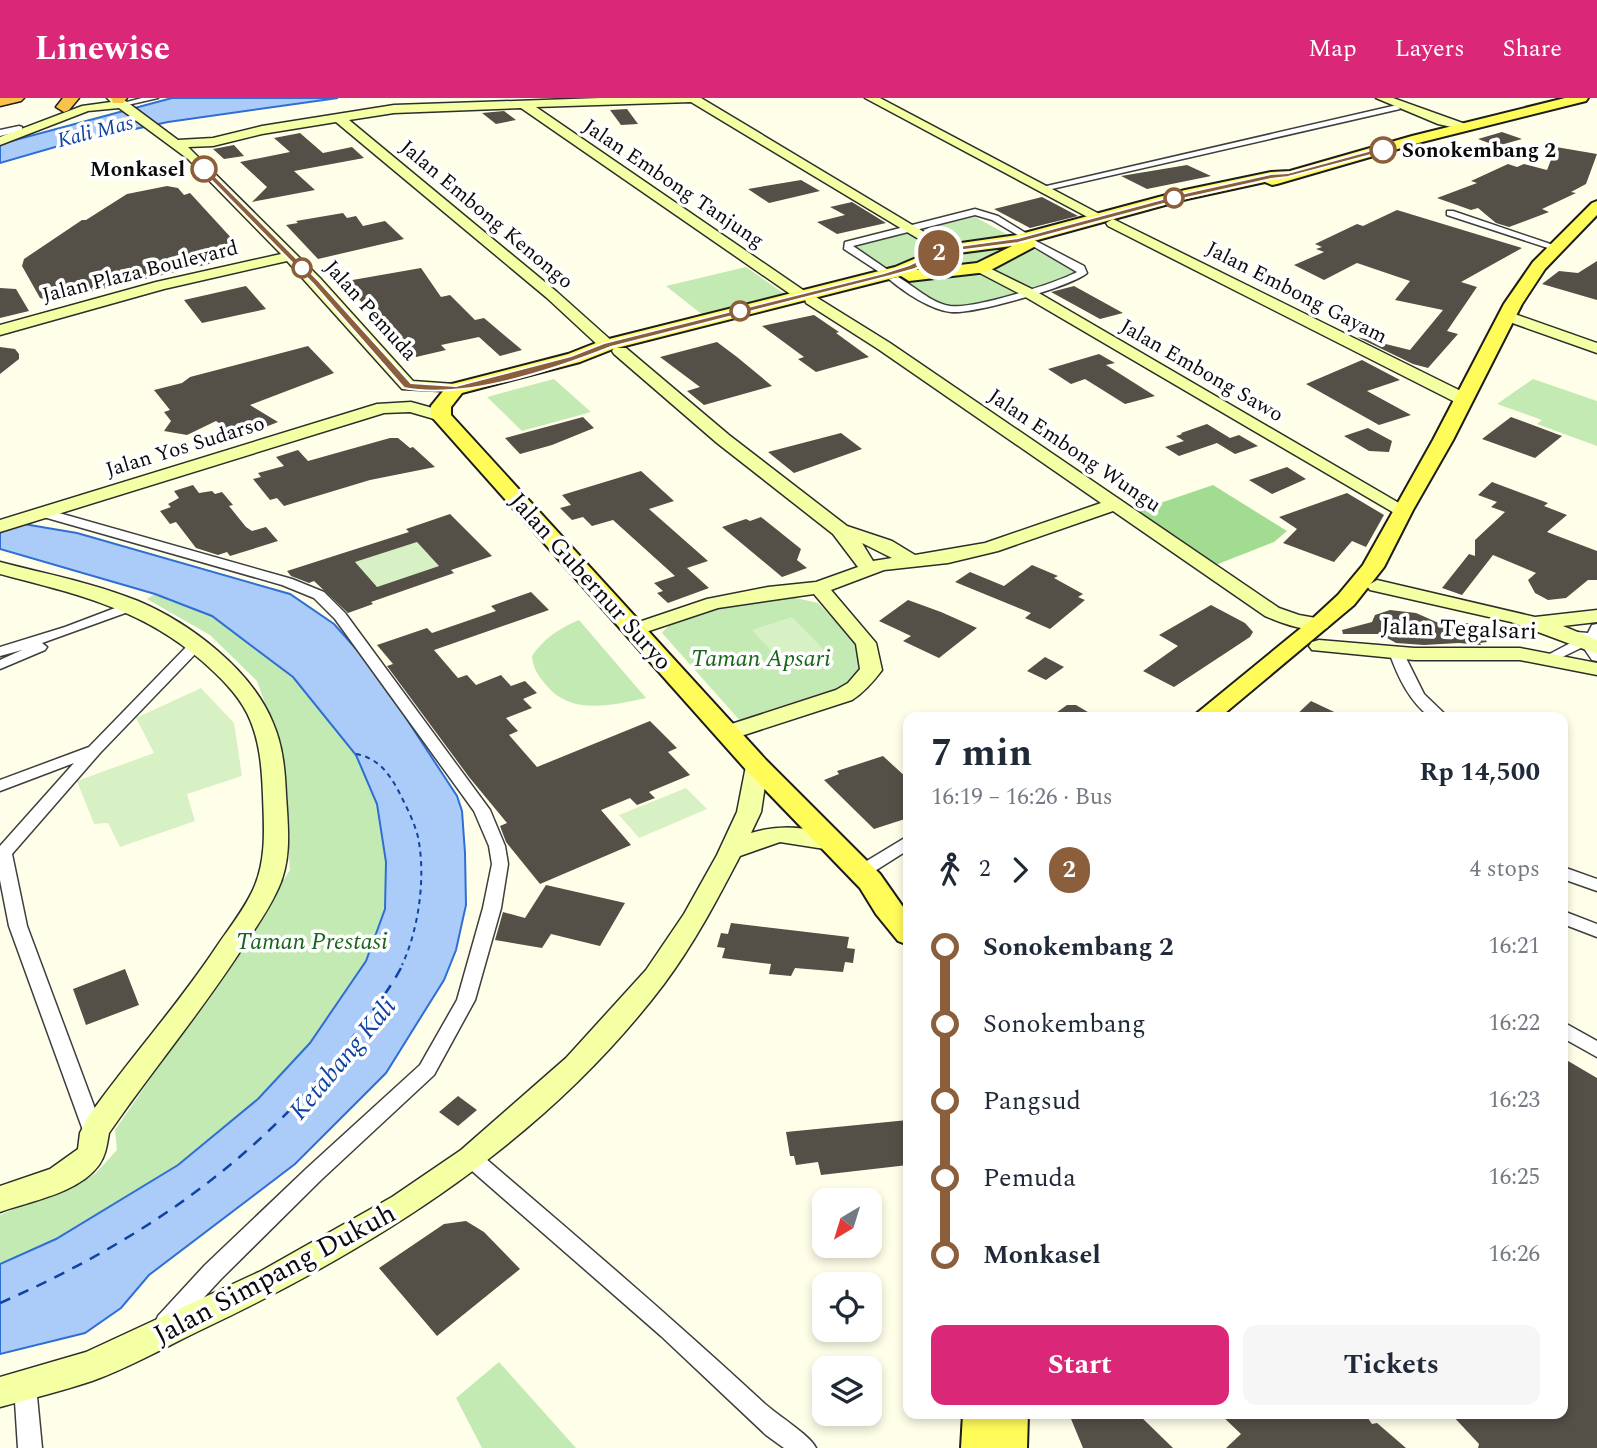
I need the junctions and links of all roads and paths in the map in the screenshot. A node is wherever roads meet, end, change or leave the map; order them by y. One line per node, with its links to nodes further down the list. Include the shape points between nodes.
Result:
1 (16, 98): 10 (highway)
2 (82, 98): 16 (street)
3 (154, 98): 11 (street)
4 (694, 98): 9 (street); 29 (street)
5 (871, 98): 25 (street, Jalan Embong Gayam)
6 (1372, 98): 15 (street)
7 (1382, 98): 18 (street)
8 (1581, 98): 14 (main road)
9 (606, 100): 13 (street)
10 (0, 101)
11 (120, 101): 16 (street); 23 (street, Jalan Pemuda)
12 (422, 102): 13 (street); 17 (street)
13 (523, 104): 37 (street, Jalan Embong Tanjung)
14 (1548, 106): 18 (main road); 21 (main road)
15 (1396, 107): 19 (street); 25 (street)
16 (65, 108): 20 (street); 20 (street)
17 (338, 117): 22 (street); 45 (street, Jalan Embong Kenongo)
18 (1465, 126): 19 (main road)
19 (1447, 131): 21 (main road)
20 (0, 137)
21 (1414, 141): 28 (main road)
22 (213, 142): 23 (street); 24 (street)
23 (176, 144): 24 (street, Jalan Pemuda)
24 (191, 156): 33 (street, Jalan Pemuda)
25 (1043, 188): 28 (street, Jalan Embong Gayam)
26 (1597, 206): 31 (main road)
27 (1450, 214): 31 (street)
28 (1106, 220): 30 (main road); 49 (street, Jalan Embong Gayam)
29 (912, 228): 30 (street, via 975,212 995,218); 32 (street); 35 (street, via 846,246)
30 (1031, 240): 32 (main road); 34 (main road); 36 (street, via 1082,273)
31 (1558, 248): 39 (main road, via 1539,266)
32 (947, 250): 35 (main road)
33 (288, 254): 38 (street, Jalan Plaza Boulevard, via 159,281); 47 (street, Jalan Pemuda)
34 (981, 268): 35 (main road); 36 (street, Jalan Embong Sawo)
35 (891, 277): 36 (street, via 952,309); 37 (main road)
36 (1033, 290): 53 (street, Jalan Embong Sawo)
37 (806, 298): 45 (main road); 52 (street, Jalan Embong Wungu)
38 (57, 311): 41 (street, Jalan Plaza Boulevard); 42 (street, Jalan Plaza Boulevard)
39 (1508, 314): 40 (street); 43 (street); 49 (main road); 60 (main road, via 1507,326 1457,432)
40 (1560, 320): 43 (street, via 1544,321); 44 (street)
41 (0, 324)
42 (0, 330)
43 (1547, 330): 46 (street)
44 (1597, 332)
45 (614, 348): 48 (main road, via 599,357 574,358); 56 (street)
46 (1597, 348)
47 (408, 386): 48 (street, Jalan Pemuda); 50 (street, Jalan Pemuda)
48 (456, 389): 51 (main road, via 441,406)
49 (1463, 399): 53 (main road)
50 (383, 408): 51 (street, via 411,407); 54 (street, Jalan Yos Sudarso)
51 (441, 416): 64 (main road, Jalan Gubernur Suryo)
52 (1116, 504): 57 (street, via 991,548); 66 (street, Jalan Embong Wungu, via 1272,612)
53 (1402, 510): 66 (main road, via 1373,567)
54 (39, 515): 55 (street, Jalan Yos Sudarso); 97 (street, via 287,582 319,595 340,616 482,810 500,864 466,1000 427,1070 304,1183)
55 (0, 526)
56 (840, 530): 57 (street, via 885,545); 59 (street)
57 (909, 560): 59 (street)
58 (0, 568): 62 (street)
59 (869, 569): 61 (street)
60 (1377, 586): 63 (street, Jalan Tegalsari); 66 (main road)
61 (819, 588): 64 (street, via 714,603); 77 (street, via 866,643 871,670 844,695)
62 (127, 607): 65 (street); 68 (street)
63 (1525, 622): 67 (street); 67 (street, Jalan Tegalsari); 71 (street, via 1549,639)
64 (634, 630): 77 (main road, Jalan Gubernur Suryo)
65 (70, 631): 69 (street); 72 (street)
66 (1319, 635): 70 (street, Jalan Tegalsari); 74 (main road); 75 (main road)
67 (1595, 636): 71 (street)
68 (196, 645): 78 (street); 94 (street, via 244,693 269,741 274,868 260,901 205,986)
69 (0, 652)
70 (1396, 652): 71 (street, Jalan Tegalsari); 76 (street, via 1405,678)
71 (1543, 657): 73 (street, Jalan Tegalsari)
72 (0, 665)
73 (1597, 669)
74 (1211, 712)
75 (1235, 712)
76 (1434, 712)
77 (727, 733): 79 (main road, Jalan Gubernur Suryo)
78 (95, 750): 80 (street); 83 (street)
79 (757, 766): 81 (main road, Jalan Gubernur Suryo); 84 (street, Jalan Simpang Dukuh, via 750,812)
80 (0, 786)
81 (831, 842): 84 (street, via 774,833); 86 (main road, Jalan Gubernur Suryo)
82 (903, 846): 86 (street)
83 (2, 849): 94 (street, via 18,926)
84 (731, 851): 95 (street, Jalan Simpang Dukuh, via 655,977 576,1066)
85 (1568, 875): 87 (street)
86 (866, 876): 88 (main road); 90 (main road, Jalan Gubernur Suryo)
87 (1597, 886)
88 (903, 909)
89 (1568, 919): 91 (street)
90 (903, 927)
91 (1597, 931)
92 (1568, 1032): 93 (street)
93 (1597, 1049)
94 (94, 1133): 96 (street, via 94,1147 77,1168)
95 (471, 1158): 97 (street, Jalan Simpang Dukuh, via 404,1206 317,1258); 102 (street, via 648,1310 774,1427)
96 (0, 1199)
97 (155, 1336): 98 (street, Jalan Simpang Dukuh, via 91,1366)
98 (13, 1389): 101 (street, via 26,1420)
99 (982, 1419): 103 (main road)
100 (1009, 1419): 104 (main road)
101 (30, 1448)
102 (804, 1448)
103 (981, 1448)
104 (1007, 1448)

